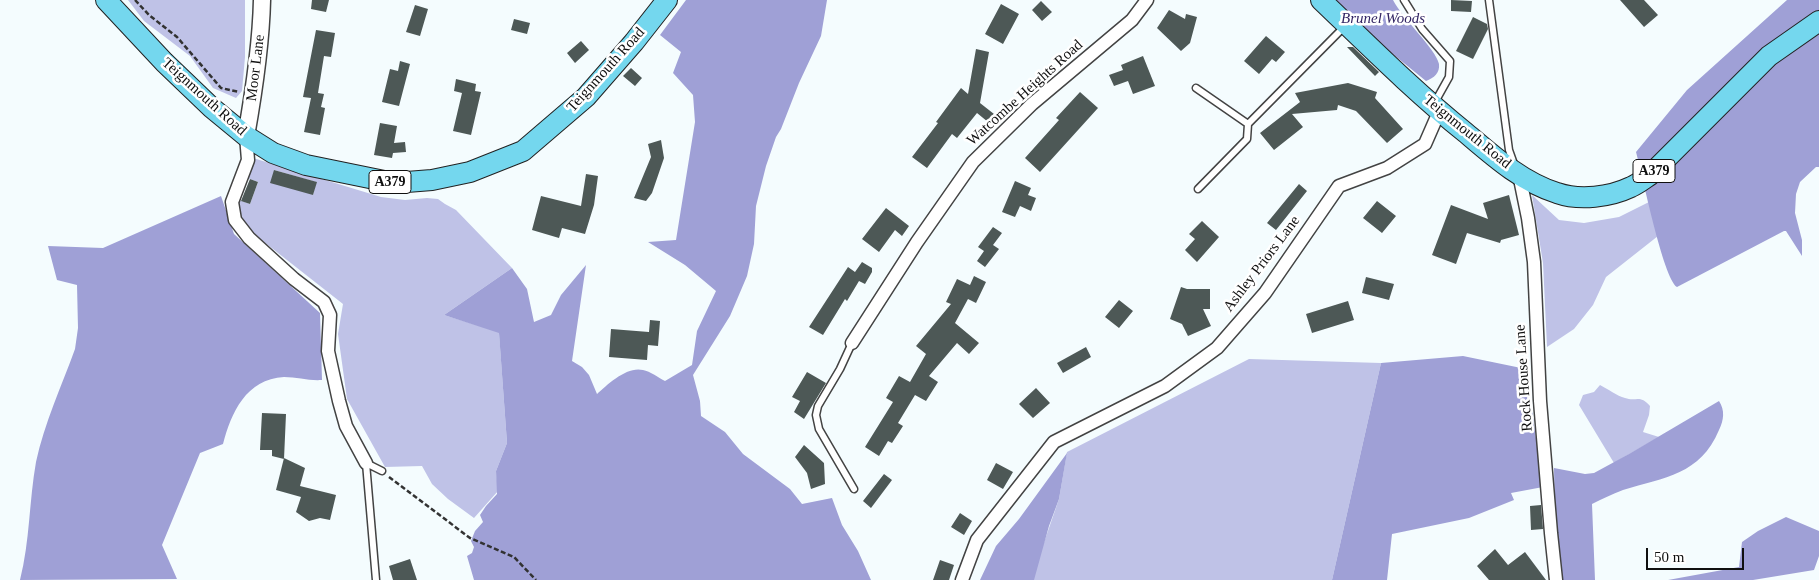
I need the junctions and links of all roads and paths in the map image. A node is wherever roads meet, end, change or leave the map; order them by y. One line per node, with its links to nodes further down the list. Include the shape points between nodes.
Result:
1 (106, 0): 15 (main road, Teignmouth Road / A379, via 164,62)
2 (135, 0): 12 (path, via 178,37 221,88)
3 (262, 0): 12 (street, Moor Lane)
4 (667, 0): 15 (main road, Teignmouth Road / A379, via 586,96 542,136 522,151 470,172 394,183 306,165 273,153)
5 (1147, 0): 18 (street, Watcombe Heights Road, via 1132,20 1032,104 973,162)
6 (1321, 0): 10 (main road, Teignmouth Road / A379)
7 (1404, 0): 13 (lane, via 1422,29 1450,61 1449,77)
8 (1489, 0): 16 (lane, via 1509,150)
9 (1819, 21): 16 (main road, Teignmouth Road / A379, via 1770,56 1650,175 1632,187 1596,197 1558,194)
10 (1346, 25): 13 (main road, Teignmouth Road / A379); 14 (lane)
11 (1196, 88): 14 (lane)
12 (253, 95): 15 (street, Moor Lane)
13 (1435, 109): 16 (main road, Teignmouth Road / A379); 25 (street, Ashley Priors Lane, via 1425,144 1387,168 1339,186 1265,293 1217,348 1165,386 1054,442 977,540)
14 (1248, 124): 17 (lane, via 1247,139)
15 (246, 136): 19 (street, via 248,160 232,202 235,220 249,238 324,302 330,315 328,350 339,401 346,426)
16 (1519, 174): 22 (street, Rock House Lane, via 1534,262 1540,401)
17 (1198, 189)
18 (852, 343): 21 (lane, via 816,415 819,429)
19 (366, 464): 20 (lane); 23 (lane)
20 (382, 471): 24 (path, via 470,538 514,557)
21 (854, 489)
22 (1554, 578)
23 (376, 580)
24 (536, 580)
25 (962, 580)

